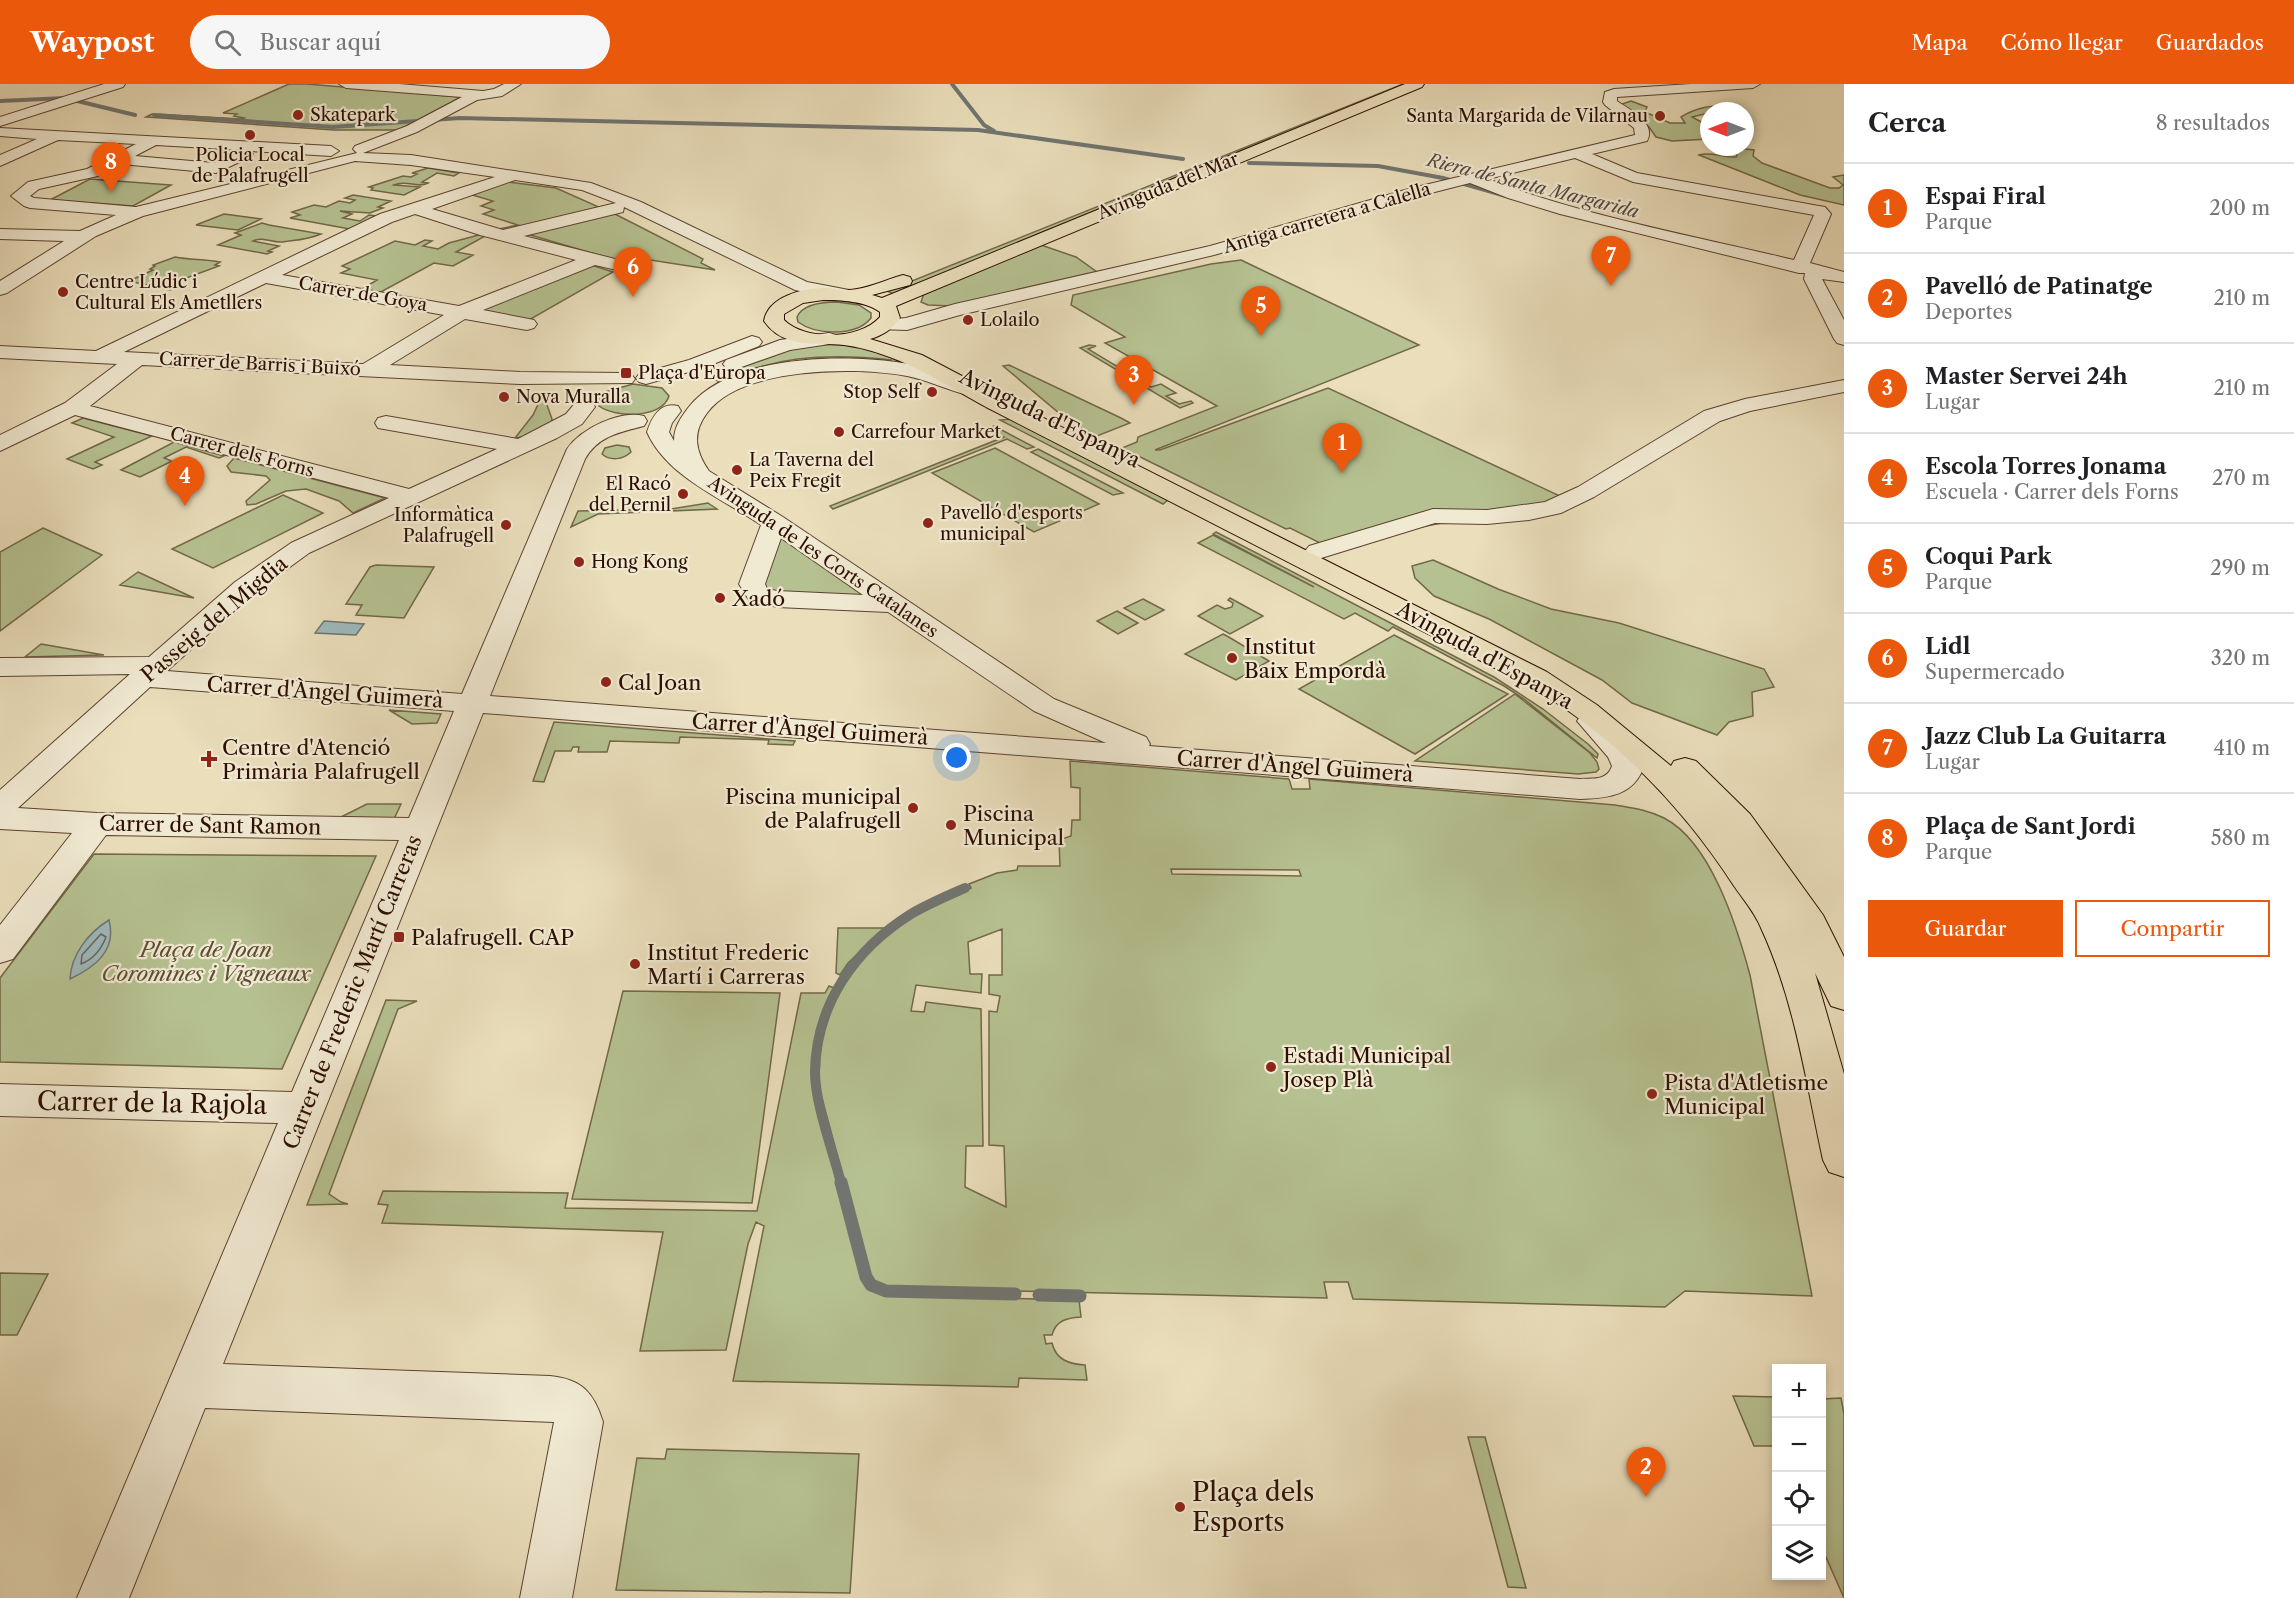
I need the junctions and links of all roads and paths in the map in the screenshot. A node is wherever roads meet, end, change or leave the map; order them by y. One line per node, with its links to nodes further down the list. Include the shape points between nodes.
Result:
1 (118, 84): 9 (street, via 69,95)
2 (346, 84): 8 (street)
3 (514, 84): 7 (street)
4 (1392, 84): 40 (main road, Avinguda del Mar, via 899,283)
5 (1417, 84): 44 (main road, Avinguda del Mar, via 918,289)
6 (1753, 84): 17 (street, Antiga carretera a Calella, via 1635,90 1610,95 1610,102 1640,125 1642,138)
7 (497, 88): 8 (street)
8 (478, 95): 15 (street, via 432,121)
9 (0, 122)
10 (0, 132): 11 (street)
11 (58, 135): 12 (street); 14 (street)
12 (155, 140): 13 (street); 20 (street)
13 (208, 143): 15 (street); 22 (street)
14 (7, 153): 18 (street); 21 (street)
15 (356, 153): 24 (street); 30 (street)
16 (245, 154): 22 (street, via 222,167)
17 (1578, 154): 25 (street, Antiga carretera a Calella); 36 (street, via 1633,177 1818,211 1823,214)
18 (45, 156)
19 (89, 158): 20 (street)
20 (118, 160): 22 (street); 27 (street, via 88,174 49,181)
21 (0, 161)
22 (167, 164)
23 (548, 173): 24 (street); 28 (street); 40 (street, via 601,190 793,282)
24 (516, 176): 29 (street)
25 (1468, 179): 36 (street, via 1566,210); 42 (street, Antiga carretera a Calella, via 1214,250)
26 (1, 192): 27 (street)
27 (24, 192): 30 (street, via 30,203)
28 (617, 208): 32 (street); 41 (street, via 755,277)
29 (417, 209): 32 (street); 37 (street, via 386,218)
30 (144, 210): 33 (street)
31 (0, 234): 33 (street)
32 (504, 235): 34 (street)
33 (84, 236): 39 (street)
34 (594, 259): 35 (street); 43 (street)
35 (621, 266)
36 (1807, 269): 38 (street); 47 (street)
37 (262, 277): 43 (street, Carrer de Goya); 50 (street)
38 (1844, 277)
39 (0, 289)
40 (848, 295): 41 (main road, Avinguda del Mar); 44 (main road)
41 (771, 304): 46 (main road, via 781,329 794,335); 55 (street, Passeig del Migdia, via 769,332 755,340 696,364)
42 (955, 310): 44 (street, Antiga carretera a Calella); 44 (street, Antiga carretera a Calella)
43 (464, 311): 45 (street, Carrer de Goya); 53 (street)
44 (889, 320): 46 (main road, Avinguda del Mar, via 866,334); 69 (main road, Avinguda d'Espanya, via 904,345 919,354)
45 (527, 324)
46 (836, 339): 58 (main road, Avinguda d'Espanya, via 901,354); 59 (street, via 772,349 704,376)
47 (1844, 339)
48 (0, 352): 49 (street, Carrer de Barris i Buixó)
49 (30, 353): 50 (street, Carrer de Barris i Buixó); 52 (street)
50 (99, 356): 51 (street, Carrer de Barris i Buixó)
51 (138, 358): 53 (street, Carrer de Barris i Buixó); 61 (street)
52 (0, 365)
53 (368, 370): 54 (street, Carrer de Barris i Buixó)
54 (520, 378): 55 (street, Carrer de Barris i Buixó); 60 (street, Carrer de Barris i Buixó, via 565,386)
55 (635, 378): 59 (street, via 665,381); 60 (street, Passeig del Migdia, via 598,386)
56 (1844, 386): 69 (street, via 1730,409 1702,421 1577,498 1552,508 1487,517 1432,516)
57 (726, 387): 58 (street, Avinguda d'Espanya, via 799,367 847,364 919,372); 59 (street, Avinguda d'Espanya); 66 (street, Avinguda d'Espanya, via 706,399 685,431 690,464)
58 (973, 391): 73 (main road, Avinguda d'Espanya)
59 (681, 396): 62 (street); 66 (street, Avinguda de les Corts Catalanes, via 658,432 680,463)
60 (583, 403): 62 (street, via 590,414); 65 (street, Passeig del Migdia, via 574,419)
61 (73, 408): 64 (street); 67 (street, Carrer dels Forns)
62 (636, 421): 75 (street, Carrer de Frederic Martí Carreras, via 597,432 579,447)
63 (386, 423): 65 (street)
64 (0, 444)
65 (521, 446): 67 (street, Passeig del Migdia)
66 (702, 476): 68 (street, Avinguda de les Corts Catalanes)
67 (410, 496): 72 (street, Passeig del Migdia, via 300,548 244,588)
68 (774, 522): 70 (street, Avinguda de les Corts Catalanes); 70 (street, via 752,584 760,597)
69 (1318, 551): 83 (main road, Avinguda d'Espanya, via 1548,666 1619,713 1687,770 1739,822 1811,924)
70 (895, 604): 74 (street, Avinguda de les Corts Catalanes)
71 (0, 667): 72 (street, Carrer d'Àngel Guimerà)
72 (150, 672): 75 (street, Carrer d'Àngel Guimerà); 78 (street, Passeig del Migdia)
73 (1538, 680): 77 (street, Carrer d'Àngel Guimerà, via 1592,720 1621,753 1628,766 1618,783 1580,789); 86 (main road, Avinguda d'Espanya, via 1603,724 1695,809 1720,839 1778,926 1810,1017)
74 (1017, 686): 76 (street, via 1025,704 1021,729 1006,739); 77 (street, Avinguda de les Corts Catalanes, via 1044,705 1134,744)
75 (472, 704): 76 (street, Carrer d'Àngel Guimerà); 81 (street, Carrer de Frederic Martí Carreras)
76 (982, 742): 77 (street, Carrer d'Àngel Guimerà)
77 (1222, 761)
78 (0, 807)
79 (0, 818): 80 (street, Carrer de Sant Ramon)
80 (97, 824): 81 (street, Carrer de Sant Ramon); 82 (street)
81 (420, 829): 85 (street, Carrer de Frederic Martí Carreras)
82 (0, 950)
83 (1844, 996)
84 (0, 1100): 85 (street, Carrer de la Rajola)
85 (304, 1108): 87 (street, Carrer de Frederic Martí Carreras)
86 (1844, 1160)
87 (190, 1385): 88 (street, Carrer de Frederic Martí Carreras); 89 (street, via 550,1399 569,1403 579,1422)
88 (102, 1598)
89 (546, 1598)

